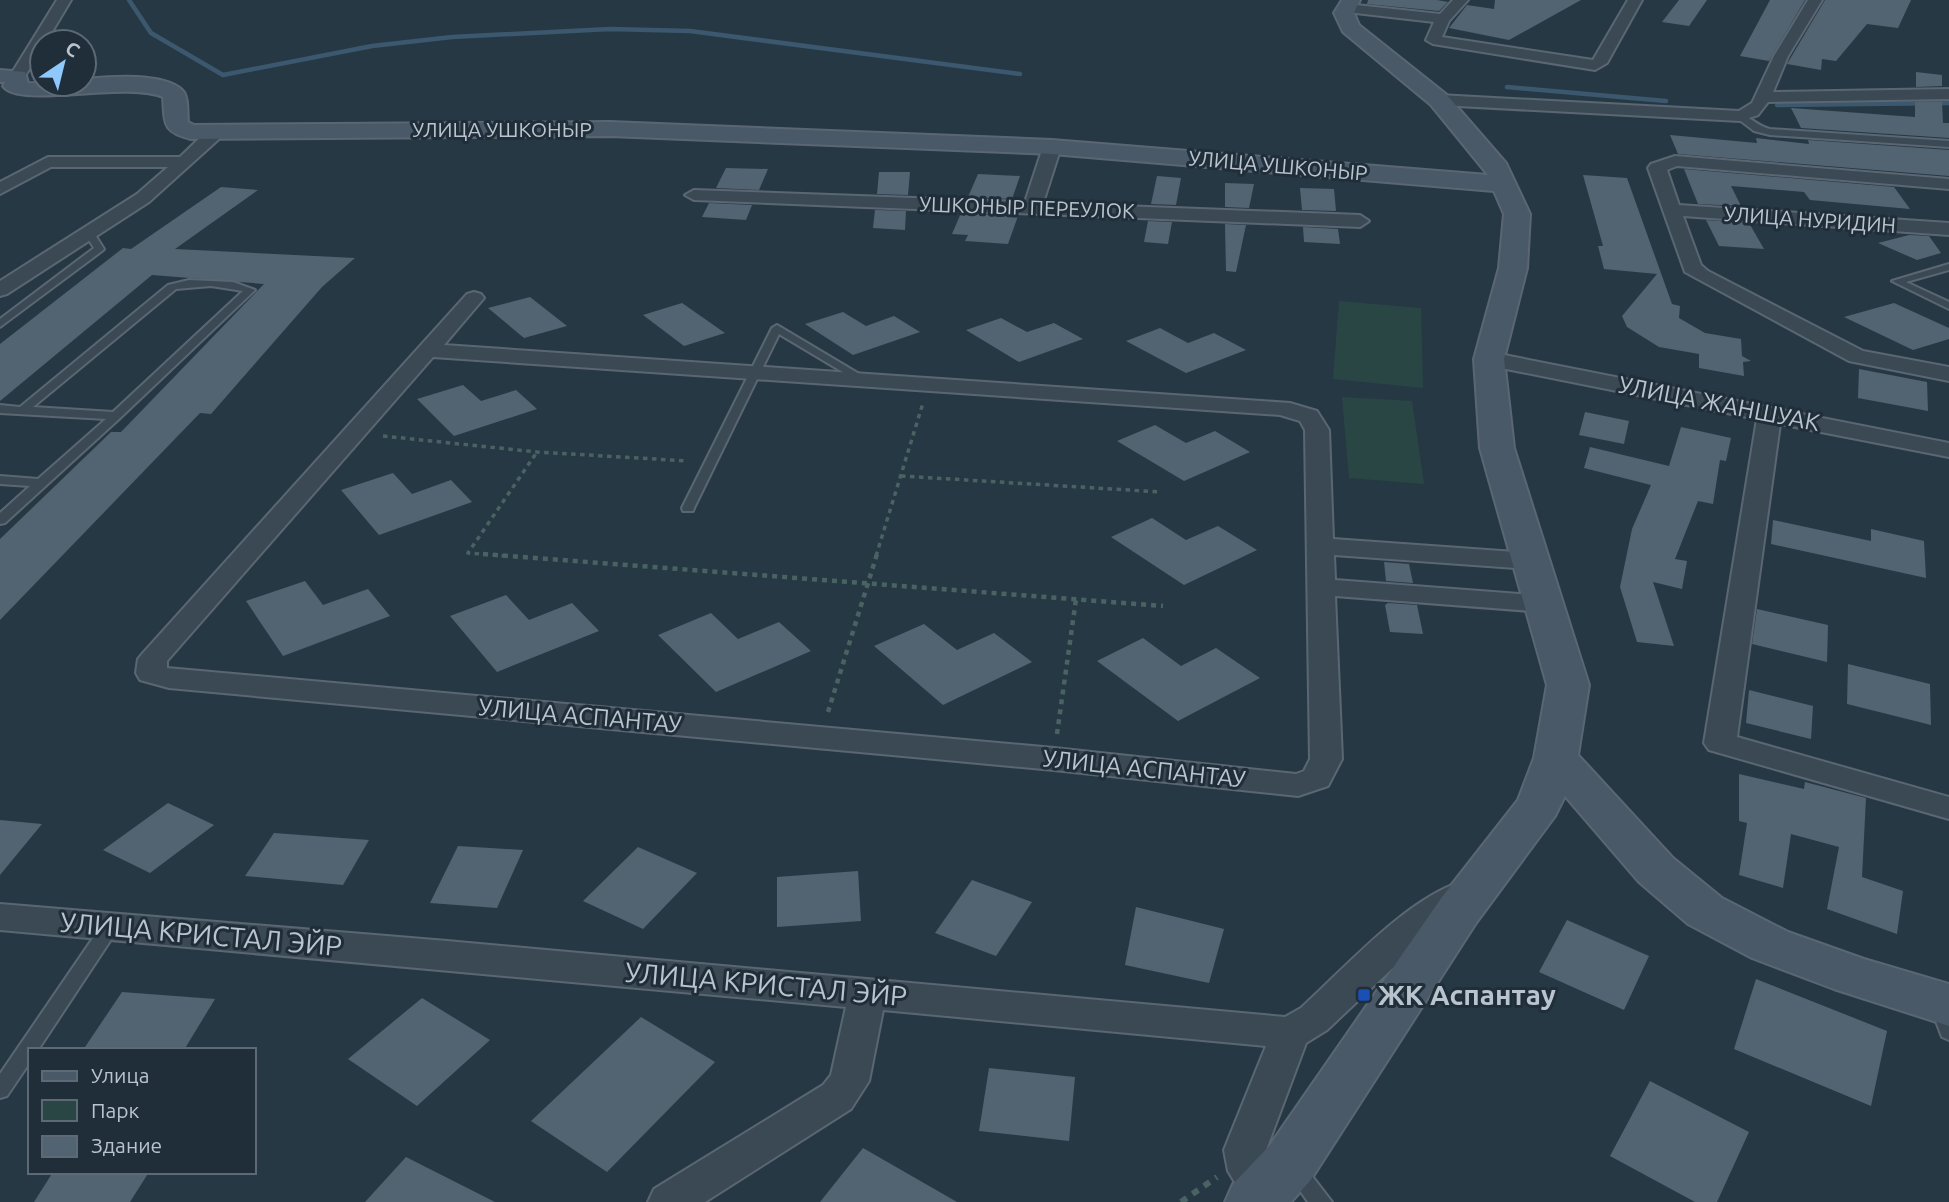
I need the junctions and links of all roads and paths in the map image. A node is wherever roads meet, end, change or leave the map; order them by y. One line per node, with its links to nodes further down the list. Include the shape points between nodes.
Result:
1 (64, 0): 7 (street)
2 (1461, 0): 6 (street)
3 (1635, 0): 6 (street, via 1595,65 1433,40)
4 (1815, 0): 9 (street, via 1781,56)
5 (1349, 4): 6 (street); 10 (street, via 1344,13 1350,28)
6 (1443, 19)
7 (9, 76): 12 (street, УЛИЦА УШКОНЫР, via 15,86 27,90 156,86 174,94 179,130)
8 (1949, 94): 9 (street)
9 (1763, 97): 11 (street, via 1752,112)
10 (1438, 100): 11 (street); 18 (street, via 1497,168)
11 (1740, 116): 13 (lane, via 1770,132)
12 (214, 134): 14 (street, УЛИЦА УШКОНЫР, via 610,129); 15 (street)
13 (1949, 144)
14 (1052, 147): 18 (street, УЛИЦА УШКОНЫР); 22 (street)
15 (185, 162): 17 (street, via 57,161); 26 (street, via 143,198)
16 (0, 167): 17 (street)
17 (36, 167): 20 (street)
18 (1504, 184): 33 (street, via 1517,214 1513,268)
19 (1949, 184): 23 (street, via 1675,161 1657,168)
20 (0, 189)
21 (694, 195): 22 (street, УШКОНЫР ПЕРЕУЛОК)
22 (1032, 208): 24 (street, УШКОНЫР ПЕРЕУЛОК)
23 (1672, 211): 25 (street, УЛИЦА НУРИДИН); 35 (street, via 1692,268 1701,275 1857,356)
24 (1360, 221)
25 (1949, 229)
26 (89, 233): 28 (street); 31 (lane, via 99,249)
27 (1949, 267): 30 (lane, via 1897,281)
28 (0, 290)
29 (474, 298): 32 (street, УЛИЦА АСПАНТАУ)
30 (1949, 306)
31 (0, 324)
32 (428, 350): 34 (street, УЛИЦА АСПАНТАУ); 42 (street, УЛИЦА АСПАНТАУ)
33 (1489, 359): 40 (street, УЛИЦА ЖАНШУАК); 53 (street, via 1497,448)
34 (756, 373): 36 (street, УЛИЦА АСПАНТАУ); 36 (lane, via 777,328); 45 (lane)
35 (1949, 374)
36 (865, 381): 37 (street, УЛИЦА АСПАНТАУ)
37 (928, 385): 46 (path); 52 (street, УЛИЦА АСПАНТАУ, via 1282,408 1309,416 1317,430)
38 (0, 409): 39 (lane)
39 (23, 410): 41 (lane); 41 (lane, via 172,287 182,282 250,290)
40 (1770, 413): 43 (street, УЛИЦА ЖАНШУАК); 62 (street, via 1720,743)
41 (116, 416): 48 (lane)
42 (354, 432): 44 (path); 59 (street, УЛИЦА АСПАНТАУ, via 153,659 151,673 183,680)
43 (1949, 450)
44 (537, 452): 45 (path); 54 (path, via 468,553)
45 (711, 463): 50 (lane)
46 (901, 476): 49 (path); 54 (path)
47 (0, 480): 48 (lane)
48 (41, 483): 51 (lane)
49 (1161, 492)
50 (688, 508)
51 (0, 520)
52 (1320, 545): 53 (street); 55 (street, УЛИЦА АСПАНТАУ)
53 (1531, 561): 57 (street)
54 (869, 582): 56 (path); 59 (path)
55 (1323, 587): 57 (street); 61 (street, УЛИЦА АСПАНТАУ, via 1326,759 1317,778 1298,785)
56 (1076, 599): 58 (path); 61 (path)
57 (1544, 604): 60 (street, via 1568,685)
58 (1163, 606)
59 (820, 738): 61 (street, УЛИЦА АСПАНТАУ)
60 (1556, 758): 63 (street, via 1539,805); 67 (street, via 1656,870 1705,911 1770,945)
61 (1054, 759)
62 (1949, 808)
63 (1480, 883): 68 (street, via 1421,920 1314,1019); 72 (street)
64 (0, 917): 65 (street, УЛИЦА КРИСТАЛ ЭЙР)
65 (110, 927): 66 (street, УЛИЦА КРИСТАЛ ЭЙР); 69 (lane)
66 (868, 993): 68 (street, УЛИЦА КРИСТАЛ ЭЙР); 73 (street, via 849,1081 837,1097)
67 (1946, 1013)
68 (1290, 1033): 72 (street, via 1245,1150)
69 (28, 1048)
70 (28, 1049): 71 (lane)
71 (0, 1090)
72 (1263, 1178): 74 (path); 75 (lane)
73 (669, 1202)
74 (1181, 1202)
75 (1321, 1202)

